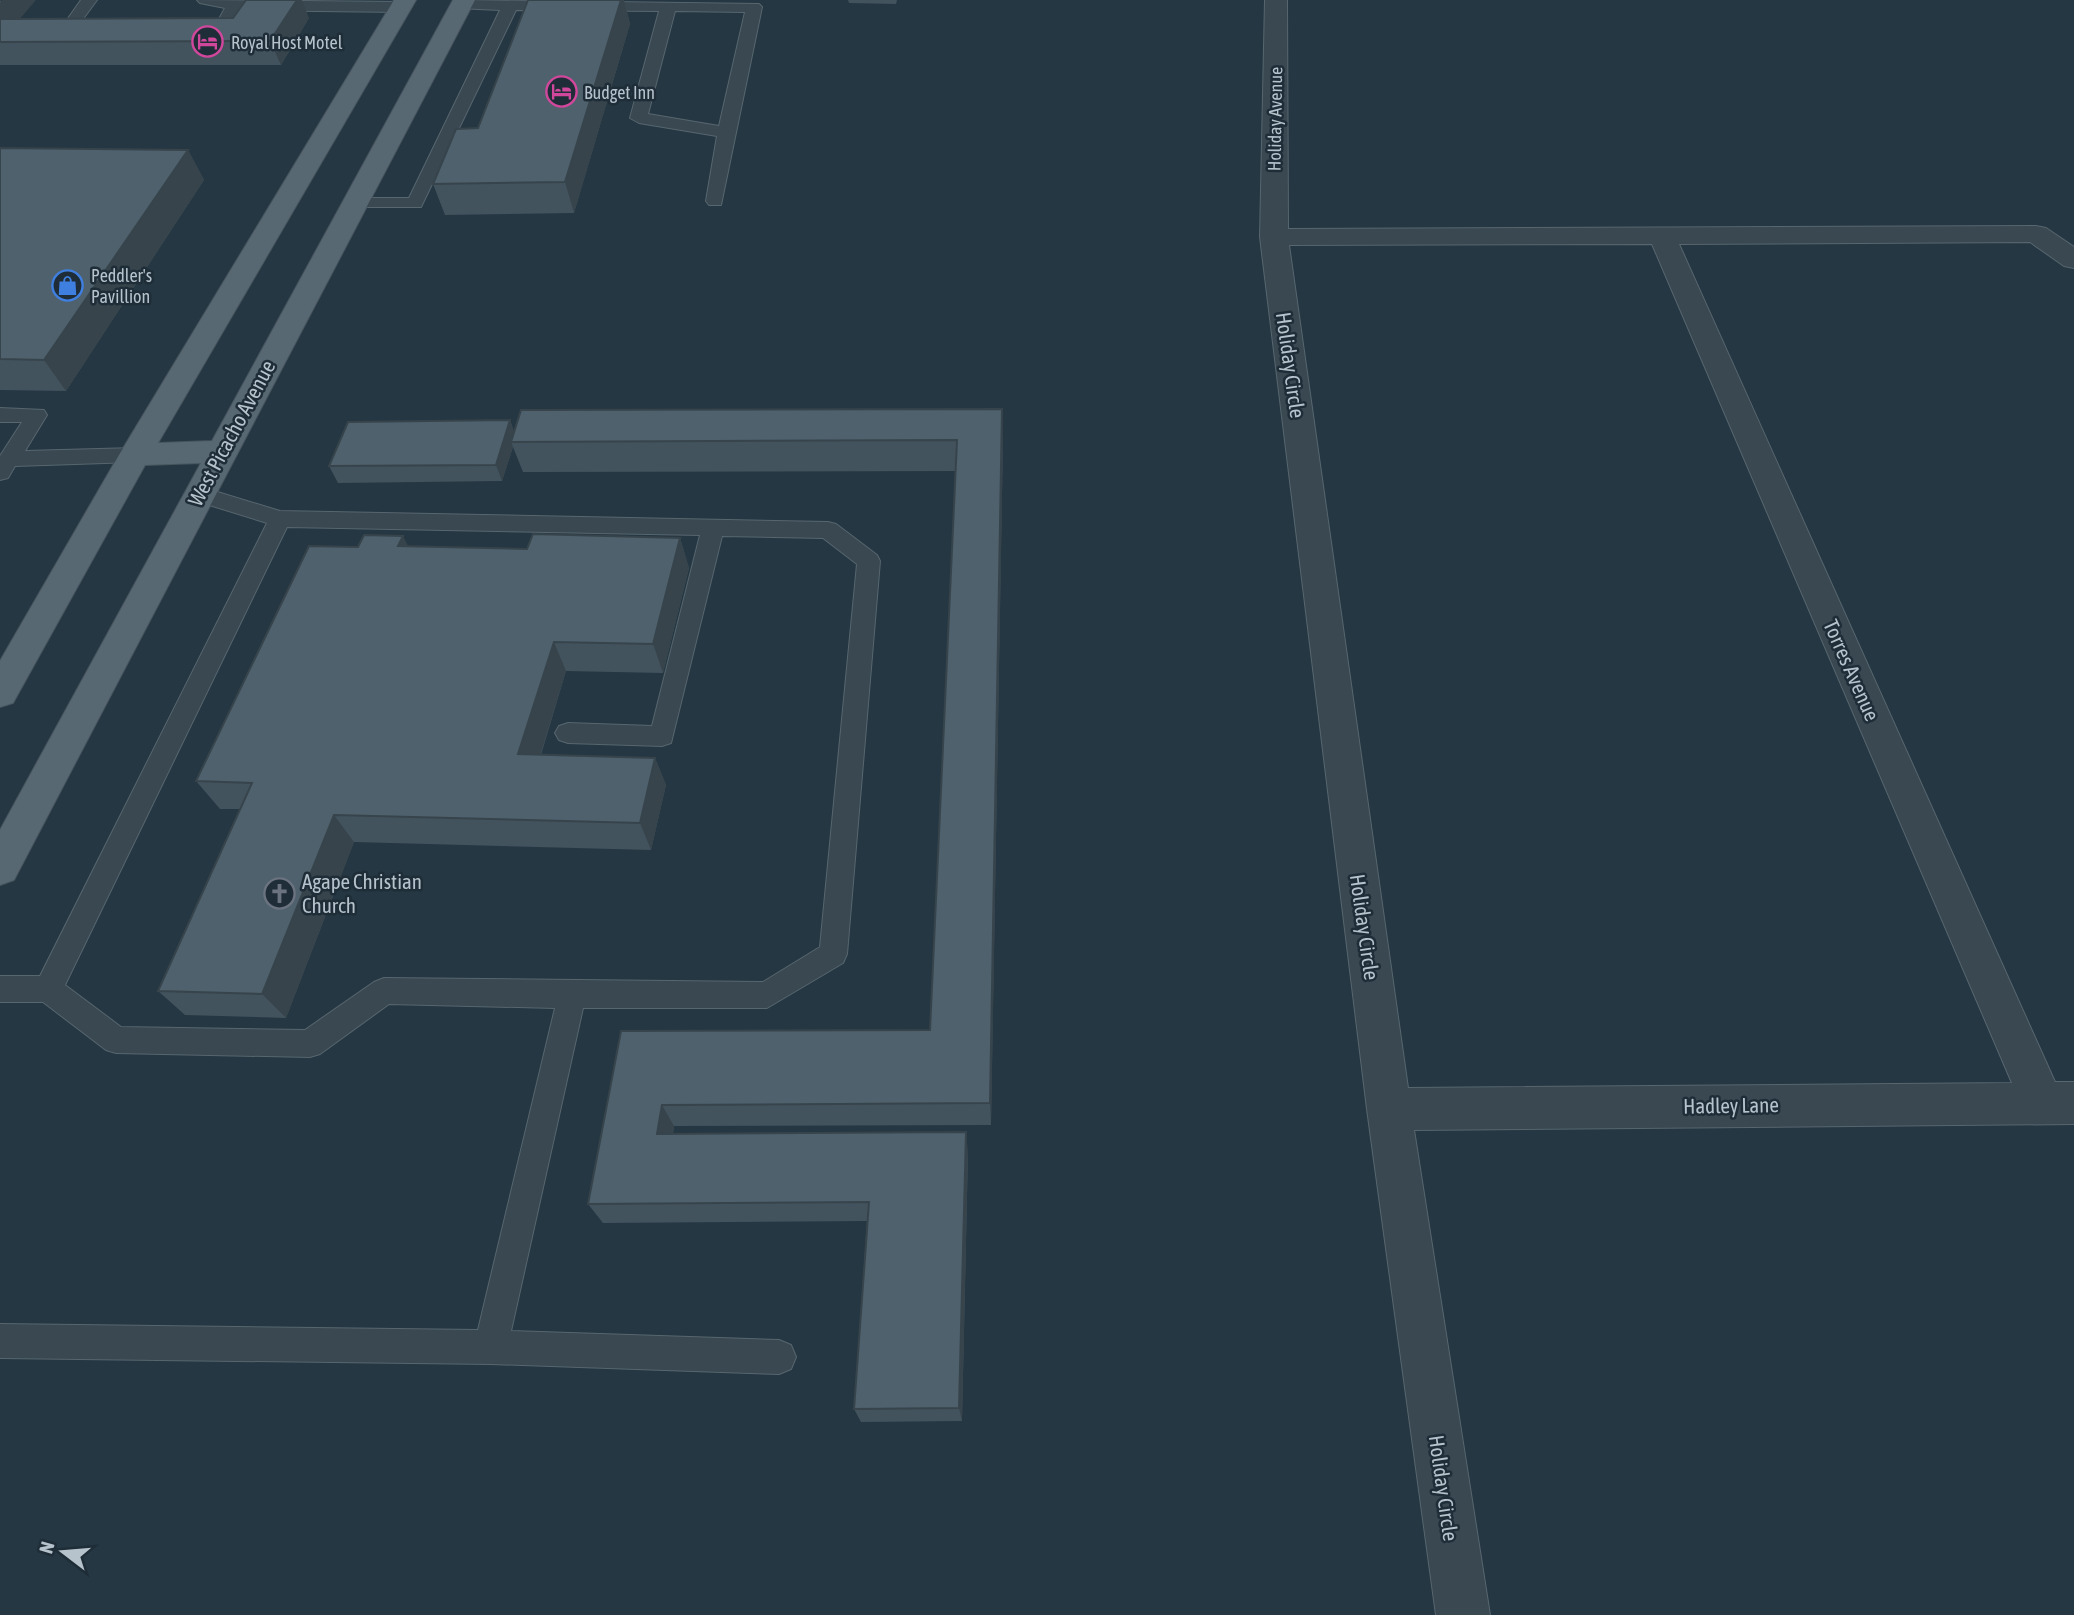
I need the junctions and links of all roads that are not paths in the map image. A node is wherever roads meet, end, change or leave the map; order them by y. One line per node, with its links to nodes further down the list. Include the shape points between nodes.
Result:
1 (89, 0): 9 (lane, via 72,24)
2 (205, 0): 6 (lane)
3 (1276, 0): 14 (street, Holiday Avenue)
4 (463, 2): 7 (lane); 13 (main road, West Picacho Avenue)
5 (403, 3): 6 (lane); 19 (main road)
6 (235, 5): 10 (lane, via 224,24)
7 (510, 5): 8 (lane); 13 (lane, via 415,202)
8 (668, 6): 11 (lane, via 639,118); 11 (lane, via 754,7)
9 (113, 24)
10 (182, 24)
11 (726, 132): 12 (lane)
12 (715, 201)
13 (355, 203): 18 (main road, West Picacho Avenue)
14 (1274, 237): 15 (street); 31 (street, Holiday Circle)
15 (1662, 238): 16 (street, via 2036,234); 30 (street, Torres Avenue)
16 (2074, 260)
17 (0, 415): 20 (lane, via 37,415)
18 (221, 451): 19 (main road); 21 (main road, West Picacho Avenue)
19 (135, 455): 20 (lane); 24 (main road)
20 (5, 466)
21 (198, 494): 22 (lane); 26 (main road, West Picacho Avenue)
22 (280, 519): 23 (lane); 28 (lane)
23 (713, 527): 25 (lane, via 662,736); 29 (lane, via 828,530 869,561 833,954 768,995)
24 (0, 693)
25 (568, 733)
26 (0, 868)
27 (0, 989): 28 (lane)
28 (48, 989): 29 (lane, via 116,1040 310,1044 384,991)
29 (572, 995): 33 (lane)
30 (2058, 1103): 31 (street, Hadley Lane)
31 (1389, 1109): 35 (street, Holiday Circle)
32 (0, 1341): 33 (lane)
33 (491, 1347): 34 (lane)
34 (779, 1357)
35 (1463, 1615)

